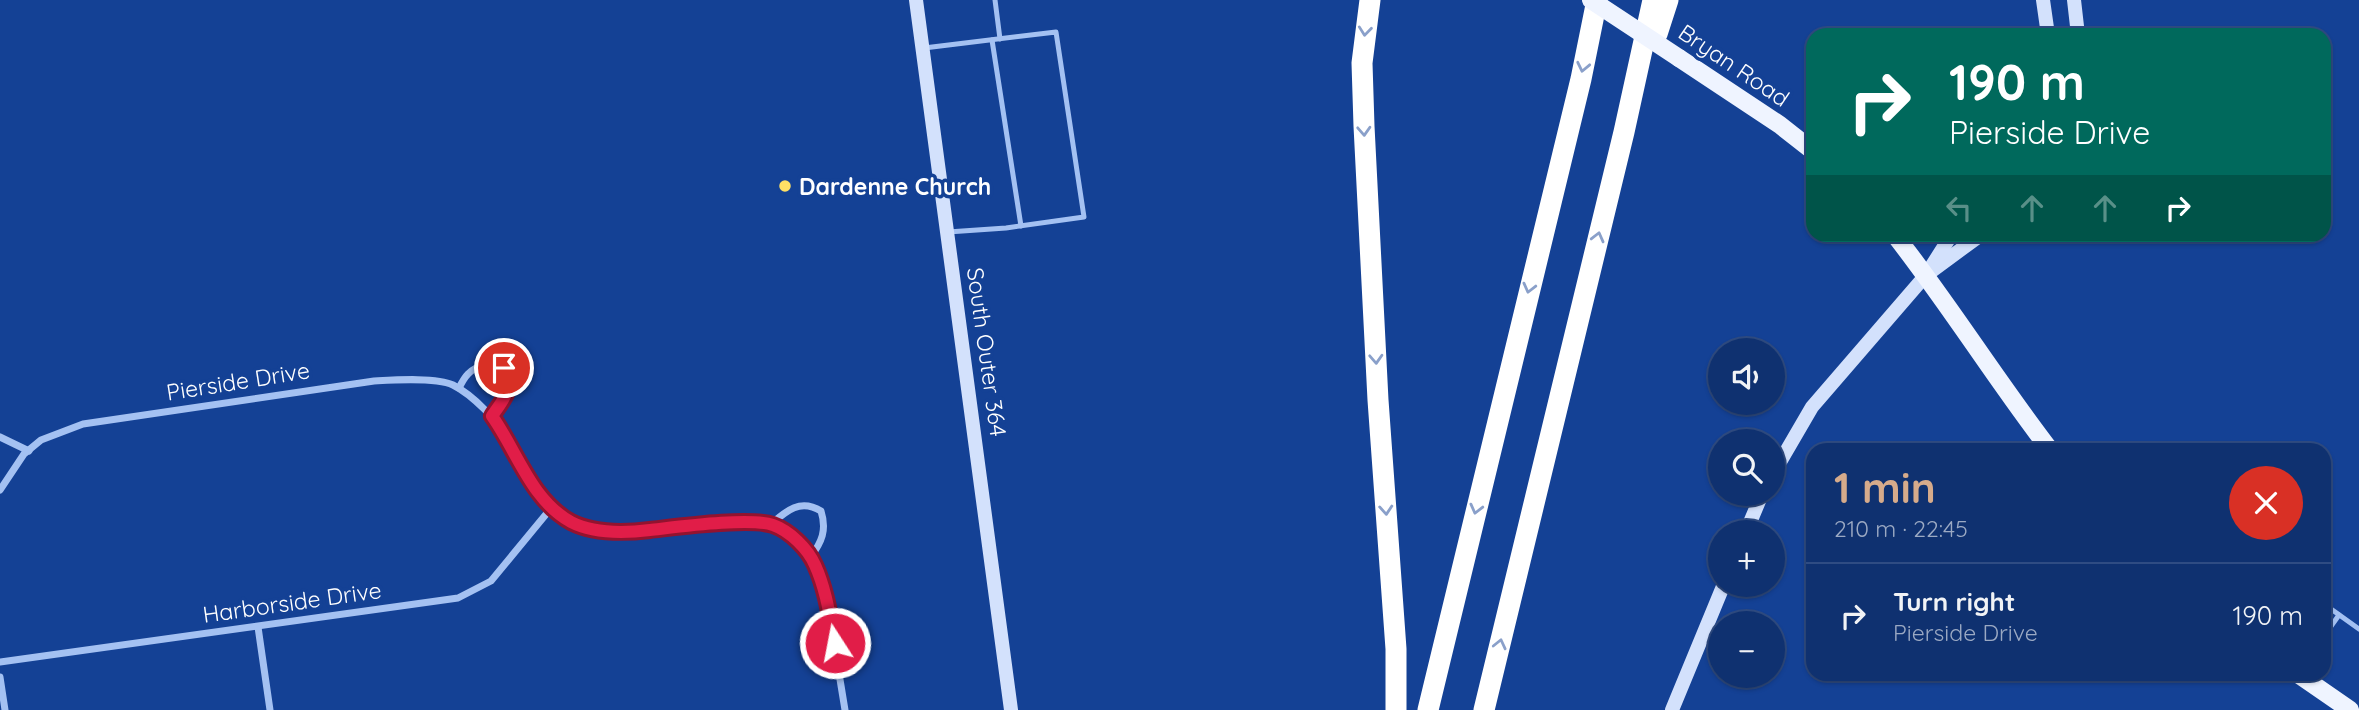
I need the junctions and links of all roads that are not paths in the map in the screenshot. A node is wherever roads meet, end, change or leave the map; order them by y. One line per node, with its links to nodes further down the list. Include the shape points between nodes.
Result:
1 (916, 0): 14 (street, South Outer 364)
2 (995, 0): 12 (lane)
3 (1370, 0): 46 (highway, one-way to 46, via 1363,63 1364,126)
4 (1591, 0): 16 (main road, Bryan Road, bridge)
5 (1597, 0): 47 (highway, one-way to 47)
6 (1653, 0): 15 (highway)
7 (1668, 0): 15 (highway)
8 (2043, 0): 10 (street)
9 (2074, 0): 11 (street)
10 (2047, 28)
11 (2077, 28)
12 (1000, 39): 13 (lane); 17 (lane, via 1056,32 1084,217)
13 (992, 40): 14 (lane); 17 (lane)
14 (923, 48): 18 (street, South Outer 364)
15 (1624, 132): 48 (highway, one-way to 15)
16 (1806, 145)
17 (1021, 226): 18 (lane)
18 (948, 232): 45 (street, South Outer 364)
19 (1900, 242): 22 (main road)
20 (1947, 242): 22 (street)
21 (1971, 242): 22 (street)
22 (1926, 275): 26 (main road); 28 (street, via 1812,407)
23 (459, 388): 24 (street, Pierside Drive); 24 (street, via 467,374 484,364 504,368 509,375 508,392); 27 (street, Pierside Drive, via 446,383 374,380 83,424 41,440)
24 (492, 416): 30 (street, Pierside Drive, via 528,479)
25 (0, 437): 27 (street)
26 (2045, 443)
27 (29, 451): 29 (street, Pierside Drive)
28 (1785, 453)
29 (0, 489)
30 (552, 507): 31 (street, Pierside Drive, via 572,522 628,533 721,524); 37 (street, Harborside Drive, via 491,581 458,598)
31 (770, 525): 32 (street, via 797,541); 32 (street, via 797,506 811,504 821,510 823,536)
32 (810, 558): 44 (street, via 827,600)
33 (1719, 597): 49 (street)
34 (2331, 609): 35 (lane)
35 (2339, 615): 36 (lane); 38 (lane)
36 (2331, 626)
37 (258, 627): 39 (street, Harborside Drive); 43 (street)
38 (2359, 629)
39 (0, 662)
40 (0, 677): 42 (street)
41 (2308, 681): 50 (main road)
42 (5, 710)
43 (270, 710)
44 (845, 710)
45 (1011, 710)
46 (1396, 710)
47 (1428, 710)
48 (1484, 710)
49 (1672, 710)
50 (2350, 710)

